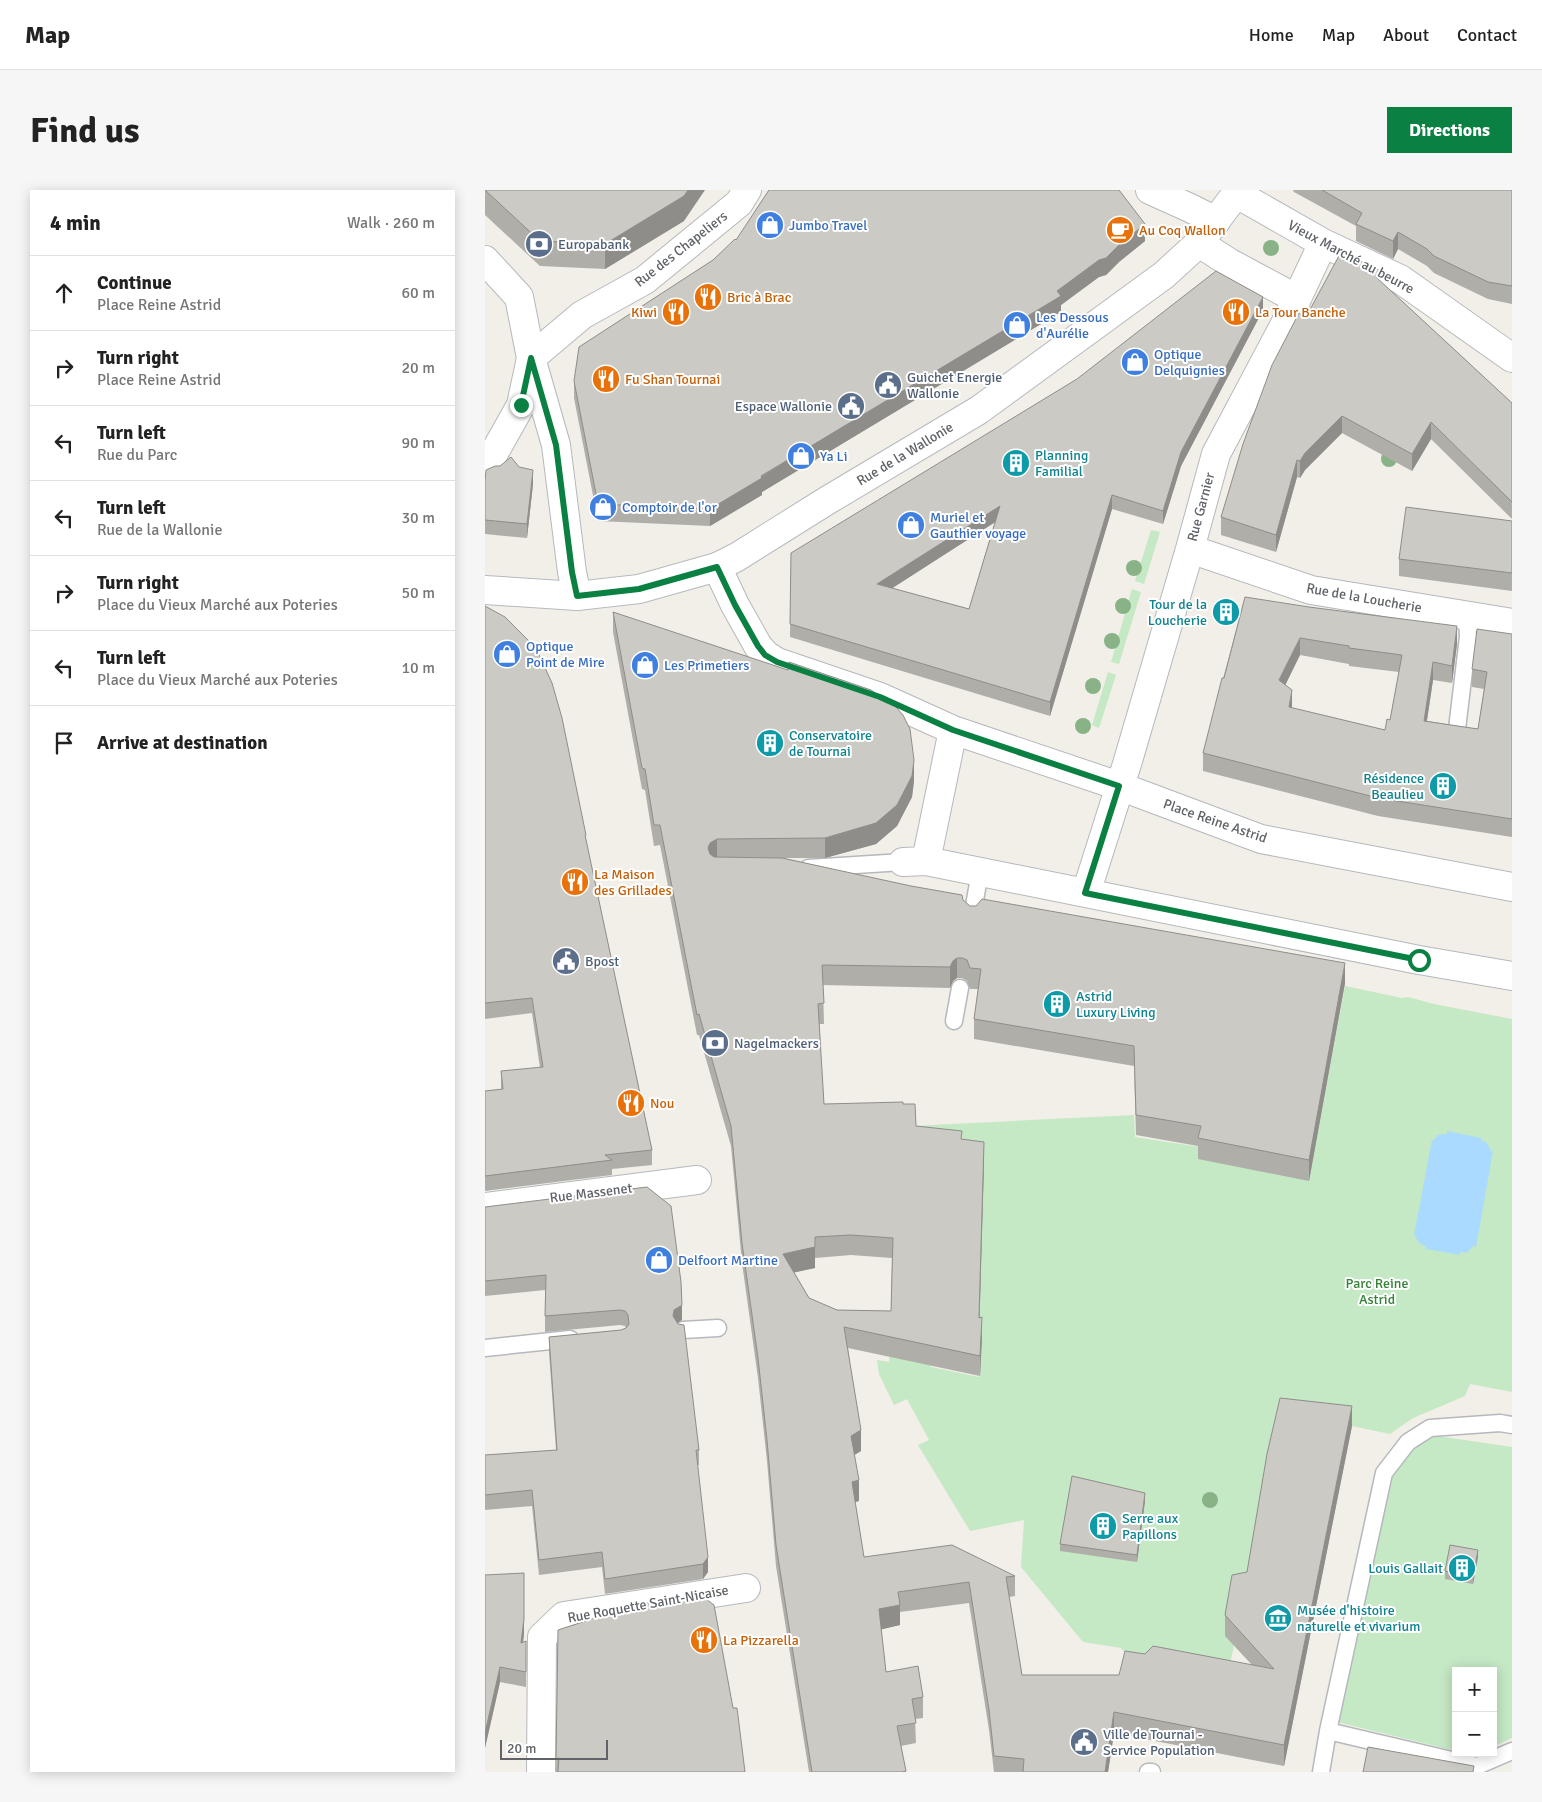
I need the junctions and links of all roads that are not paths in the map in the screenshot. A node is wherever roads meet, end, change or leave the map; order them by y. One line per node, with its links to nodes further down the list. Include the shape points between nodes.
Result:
1 (747, 190): 9 (street, Rue des Chapeliers, via 739,203 645,280 583,315)
2 (1150, 190): 4 (street)
3 (1238, 192): 4 (street, Rue de la Wallonie); 6 (street, Vieux Marché au beurre)
4 (1216, 221): 5 (street, Rue de la Wallonie)
5 (1199, 243): 8 (street); 13 (street, Rue de la Wallonie, via 1164,275 979,410)
6 (1323, 243): 8 (street, Rue Garnier); 10 (street, Vieux Marché au beurre, via 1400,279)
7 (485, 260): 9 (street, via 519,297)
8 (1297, 299): 12 (street, Rue Garnier, via 1216,454)
9 (531, 358): 11 (street, via 521,405); 14 (street, via 556,445)
10 (1512, 358)
11 (485, 469)
12 (1190, 549): 16 (street, Rue de la Loucherie, via 1311,590); 20 (street, Rue Garnier)
13 (717, 567): 14 (street, Rue de la Wallonie, via 639,589); 19 (street, Place Reine Astrid, via 739,614 765,655 880,697)
14 (575, 584): 15 (street, Rue de la Wallonie)
15 (485, 590)
16 (1467, 616): 17 (street, Rue de la Loucherie); 18 (lane, via 1468,637)
17 (1512, 623)
18 (1457, 729)
19 (953, 730): 20 (street, Place Reine Astrid); 21 (street)
20 (1119, 786): 24 (street, Place Reine Astrid, via 1261,839); 25 (street)
21 (915, 861): 22 (lane); 23 (street)
22 (792, 869)
23 (980, 872): 25 (street); 26 (lane)
24 (1512, 887)
25 (1085, 893): 27 (street)
26 (972, 917)
27 (1512, 976)
28 (960, 988): 29 (lane)
29 (954, 1021)
30 (697, 1180): 31 (street, Rue Massenet)
31 (485, 1207)
32 (718, 1328): 33 (lane)
33 (683, 1330)
34 (581, 1338): 35 (lane)
35 (485, 1348)
36 (1512, 1425): 38 (lane, via 1430,1428 1408,1442 1384,1473)
37 (746, 1588): 40 (street, Rue Roquette Saint-Nicaise, via 564,1616 542,1637)
38 (1328, 1731): 39 (lane, via 1477,1766); 43 (lane)
39 (1512, 1752)
40 (541, 1772)
41 (1149, 1772): 42 (lane)
42 (1153, 1772)
43 (1321, 1772)

